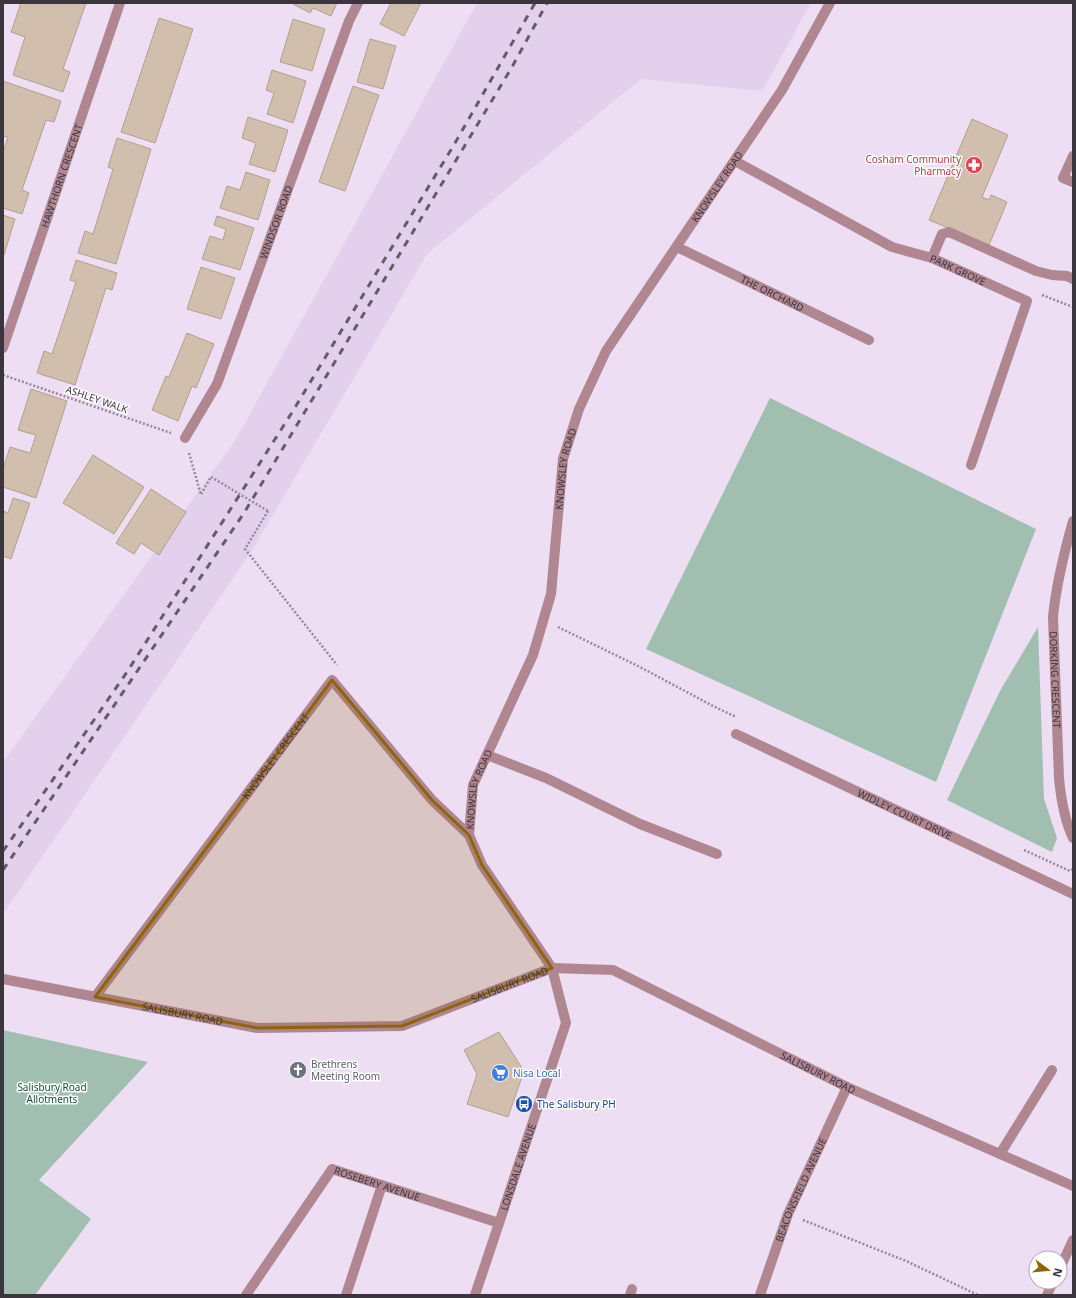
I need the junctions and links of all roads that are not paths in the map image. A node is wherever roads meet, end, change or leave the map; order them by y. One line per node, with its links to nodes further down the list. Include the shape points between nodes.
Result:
1 (120, 3): 11 (street, HAWTHORN CRESCENT)
2 (358, 3): 12 (street, WINDSOR ROAD, via 349,21 217,384)
3 (830, 3): 5 (street, KNOWSLEY ROAD, via 782,90)
4 (1071, 160): 6 (street, via 1063,178)
5 (735, 161): 7 (street, KNOWSLEY ROAD); 8 (street, PARK GROVE, via 892,247)
6 (1073, 182)
7 (677, 247): 10 (street, THE ORCHARD); 16 (street, KNOWSLEY ROAD, via 606,351 579,409 563,459 551,594 533,655)
8 (932, 258): 9 (street, via 942,234 949,232 1036,271); 13 (street, PARK GROVE, via 1027,301)
9 (1073, 279)
10 (869, 340)
11 (3, 348)
12 (185, 438)
13 (971, 465)
14 (1073, 521): 18 (street, DORKING CRESCENT, via 1059,571 1053,617 1060,784 1064,815)
15 (736, 734): 20 (street, WIDLEY COURT DRIVE)
16 (487, 755): 17 (street, KNOWSLEY ROAD, via 473,785); 19 (street, via 546,778 640,824)
17 (469, 835): 21 (street, KNOWSLEY ROAD, via 482,865); 23 (street, KNOWSLEY CRESCENT, via 432,800 332,680)
18 (1073, 838)
19 (717, 854)
20 (1073, 894)
21 (552, 968): 23 (street, SALISBURY ROAD, via 402,1026 257,1028); 25 (street, SALISBURY ROAD, via 613,970); 29 (street, LONSDALE AVENUE, via 566,1023)
22 (3, 979): 23 (street, SALISBURY ROAD)
23 (95, 997)
24 (1052, 1070): 26 (street)
25 (847, 1087): 26 (street, SALISBURY ROAD); 35 (street, BEACONSFIELD AVENUE, via 788,1214)
26 (1000, 1154): 28 (street, SALISBURY ROAD)
27 (382, 1185): 29 (street, ROSEBERY AVENUE); 32 (street, ROSEBERY AVENUE, via 332,1169); 33 (street)
28 (1073, 1186)
29 (499, 1223): 34 (street, LONSDALE AVENUE)
30 (1073, 1240): 31 (street)
31 (1068, 1251)
32 (246, 1295)
33 (346, 1295)
34 (475, 1295)
35 (760, 1295)

